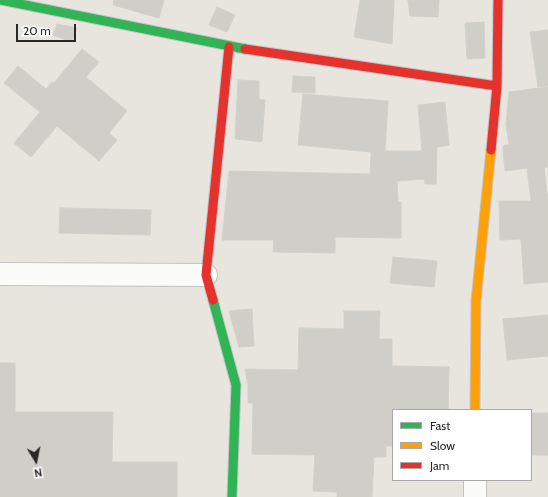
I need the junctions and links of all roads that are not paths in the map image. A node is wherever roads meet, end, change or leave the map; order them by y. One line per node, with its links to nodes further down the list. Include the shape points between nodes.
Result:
1 (0, 0): 3 (street, via 189,37)
2 (498, 0): 4 (street)
3 (230, 48): 4 (street); 6 (street)
4 (497, 86): 7 (street, via 476,301)
5 (0, 274): 6 (street)
6 (206, 275): 9 (street, via 236,385)
7 (475, 409)
8 (475, 481): 10 (street)
9 (232, 497)
10 (475, 497)

